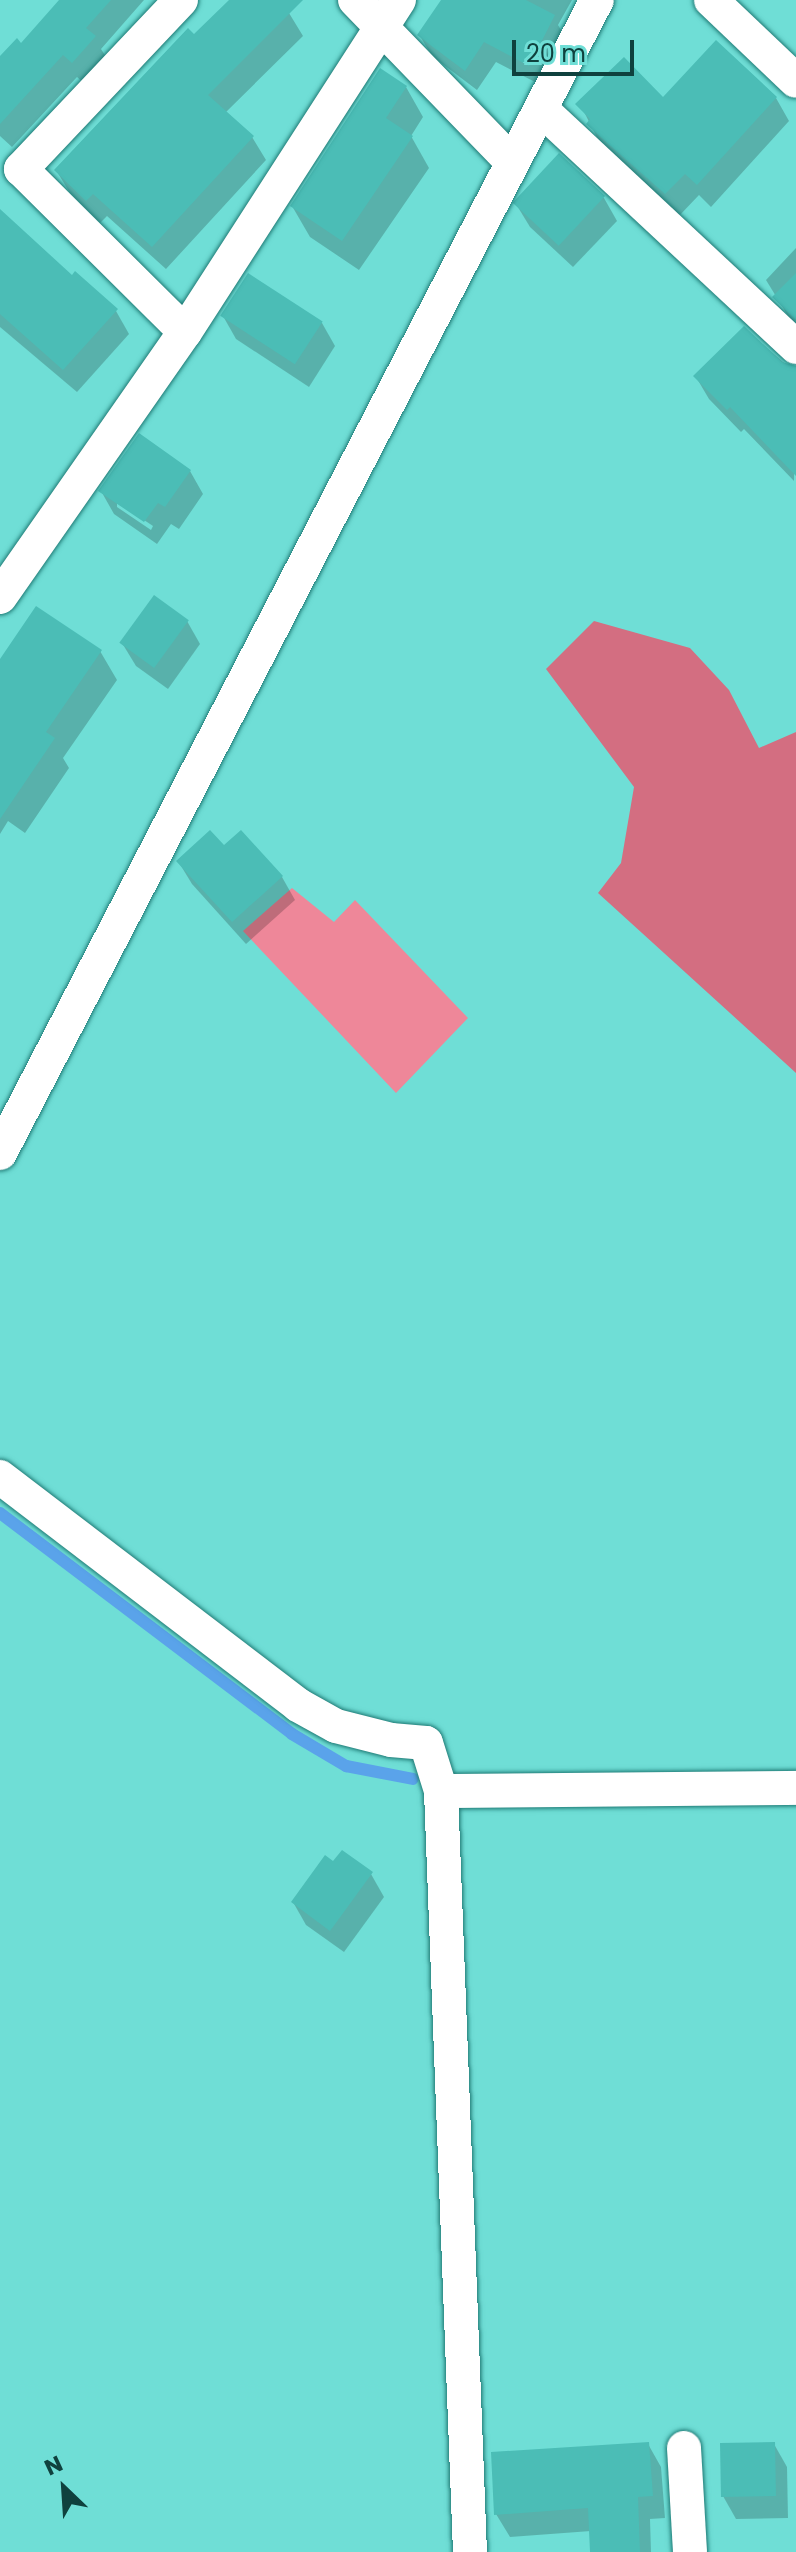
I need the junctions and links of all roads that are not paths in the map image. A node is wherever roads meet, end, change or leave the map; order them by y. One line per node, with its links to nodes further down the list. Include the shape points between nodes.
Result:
1 (181, 0): 9 (street, via 21,169)
2 (355, 0): 5 (street)
3 (597, 0): 7 (street)
4 (711, 0): 6 (street)
5 (391, 14): 8 (street); 9 (street)
6 (796, 81)
7 (541, 109): 8 (street); 10 (street)
8 (511, 161): 12 (street)
9 (185, 332): 11 (street)
10 (796, 347)
11 (0, 597)
12 (0, 1153)
13 (0, 1477): 15 (street, via 298,1705 336,1726 426,1743)
14 (796, 1788): 15 (street)
15 (441, 1791): 17 (street)
16 (684, 2448): 18 (street)
17 (470, 2552)
18 (690, 2552)

